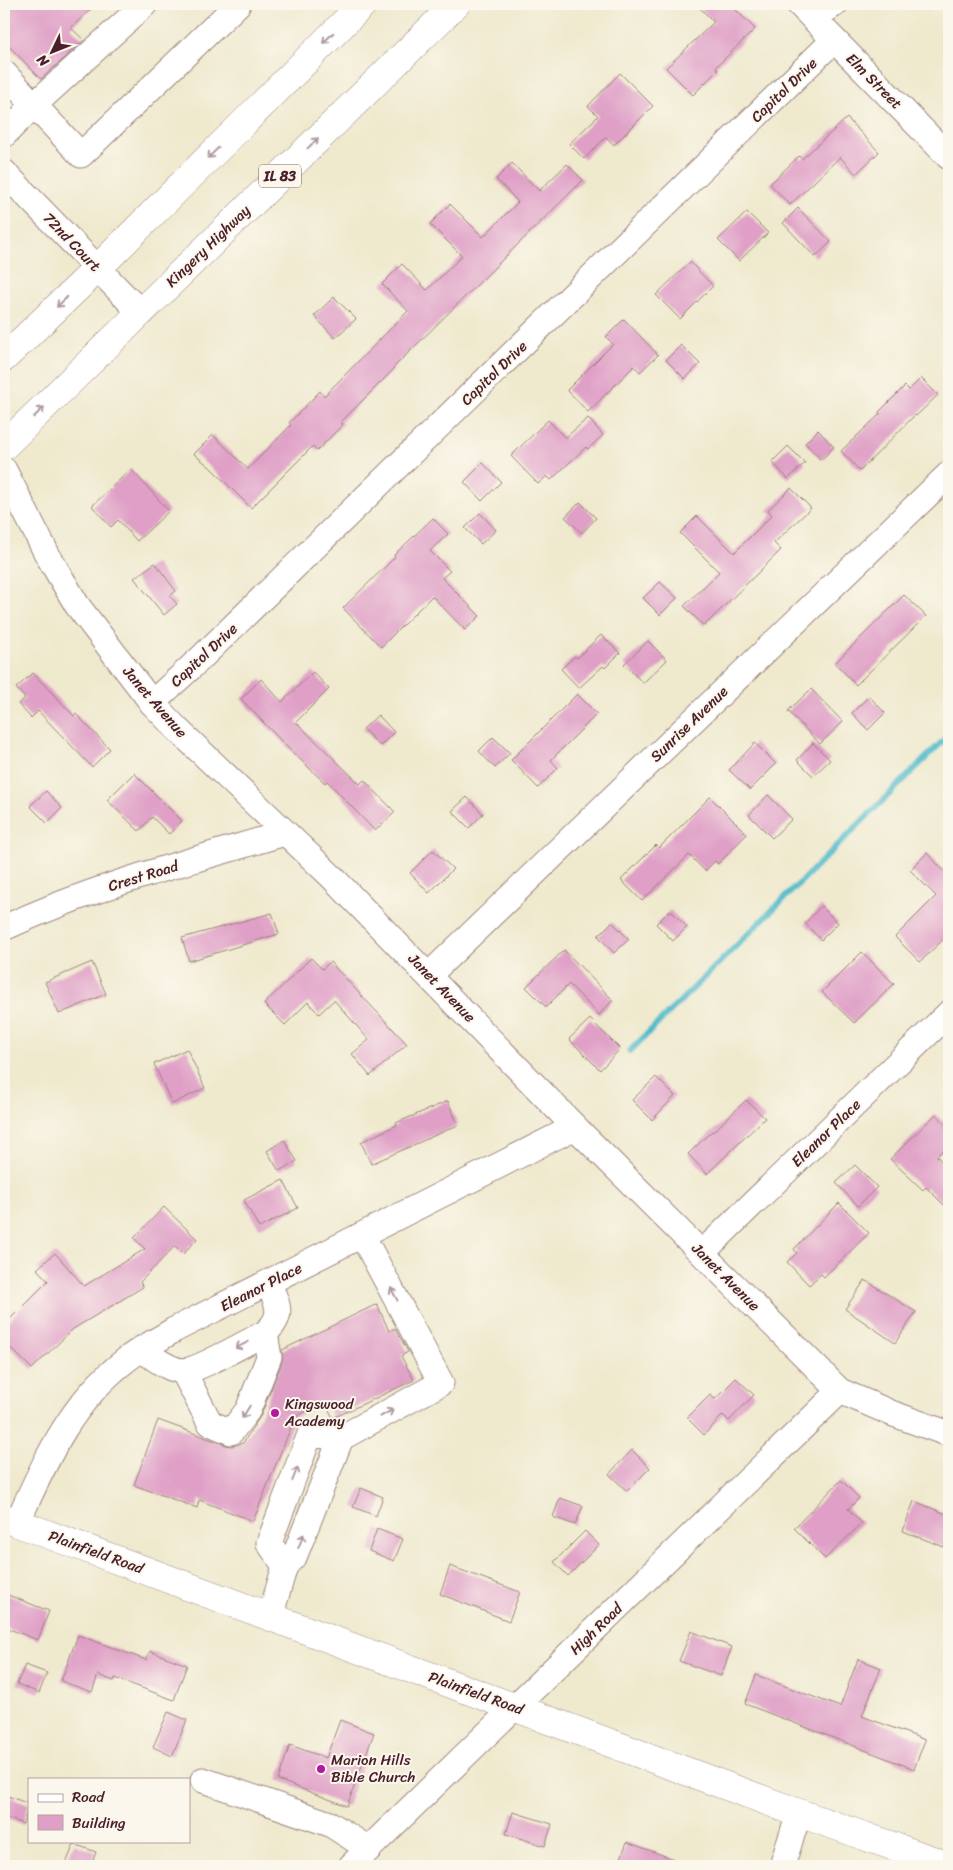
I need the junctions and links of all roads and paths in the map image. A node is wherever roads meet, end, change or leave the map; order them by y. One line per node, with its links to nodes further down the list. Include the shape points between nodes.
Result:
1 (145, 4): 9 (street)
2 (238, 4): 9 (street, via 81,155)
3 (363, 4): 13 (main road, one-way to 13)
4 (456, 4): 14 (main road, Kingery Highway / IL 83, one-way to 4)
5 (835, 4): 6 (street)
6 (806, 11): 7 (street, Elm Street)
7 (834, 40): 11 (street, Elm Street); 19 (street, Capitol Drive, via 202,658)
8 (4, 73): 9 (street)
9 (34, 105): 10 (street)
10 (4, 135)
11 (949, 157)
12 (4, 172): 13 (street, 72nd Court)
13 (97, 268): 14 (street, 72nd Court); 15 (main road, one-way to 15)
14 (140, 312): 16 (main road, Kingery Highway / IL 83, one-way to 14)
15 (4, 358)
16 (4, 446)
17 (4, 470): 19 (street, Janet Avenue, via 77,605)
18 (949, 474): 22 (street, Sunrise Avenue)
19 (152, 703): 20 (street, Janet Avenue)
20 (285, 833): 21 (street, Crest Road, via 120,882); 22 (street, Janet Avenue)
21 (4, 928)
22 (429, 975): 24 (street, Janet Avenue)
23 (949, 1013): 26 (street, Eleanor Place)
24 (575, 1127): 25 (street, Eleanor Place); 26 (street, Janet Avenue)
25 (362, 1235): 27 (street, Eleanor Place); 34 (street, one-way to 25, via 285,1566 269,1543 310,1434 341,1438 441,1383)
26 (702, 1253): 31 (street, Janet Avenue)
27 (268, 1283): 28 (street, via 278,1303 278,1317); 29 (street, Eleanor Place)
28 (265, 1333): 30 (street, one-way to 30, via 196,1368); 30 (street, one-way to 30, via 269,1358 248,1410 231,1432 210,1423)
29 (141, 1349): 30 (street, via 169,1367); 33 (street, Eleanor Place, via 95,1387 72,1415)
30 (183, 1371)
31 (840, 1391): 32 (street, Janet Avenue); 35 (street, High Road)
32 (949, 1434)
33 (10, 1520): 34 (main road, Plainfield Road)
34 (270, 1617): 35 (main road, Plainfield Road)
35 (515, 1708): 37 (main road, Plainfield Road); 38 (street, High Road)
36 (203, 1780): 38 (street, via 330,1824)
37 (799, 1813): 40 (street); 41 (main road, Plainfield Road)
38 (369, 1849): 39 (street, High Road)
39 (351, 1866)
40 (782, 1866)
41 (949, 1866)

